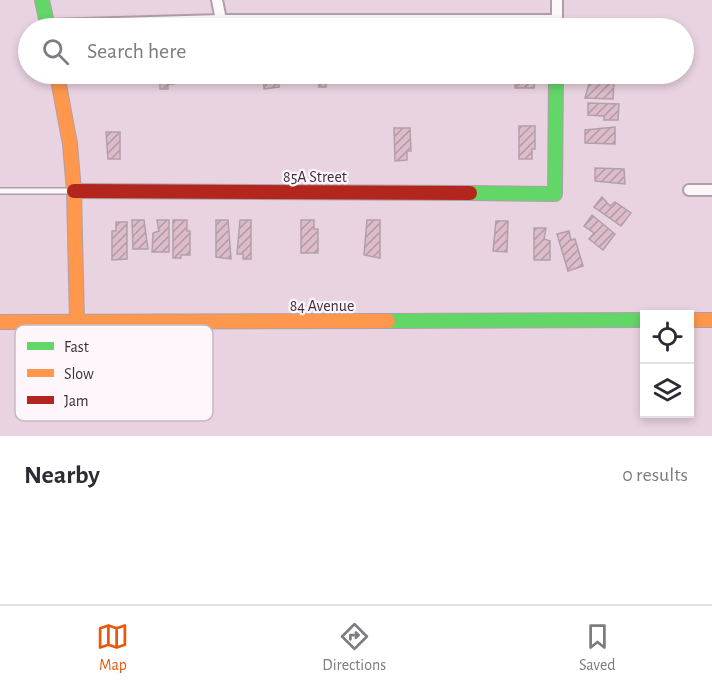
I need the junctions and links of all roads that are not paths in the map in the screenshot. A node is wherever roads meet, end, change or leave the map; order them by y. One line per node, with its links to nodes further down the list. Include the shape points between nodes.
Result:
1 (42, 0): 4 (street)
2 (217, 0): 5 (street)
3 (557, 0): 6 (street)
4 (46, 18)
5 (221, 18)
6 (557, 18)
7 (59, 84): 12 (street)
8 (556, 84): 12 (street, 85A Street, via 555,194)
9 (690, 190): 10 (street)
10 (712, 190)
11 (0, 191): 12 (lane)
12 (74, 191): 17 (street)
13 (640, 320): 17 (street, 84 Avenue)
14 (694, 320): 15 (street)
15 (712, 320)
16 (0, 322): 17 (street, 84 Avenue)
17 (77, 322)

